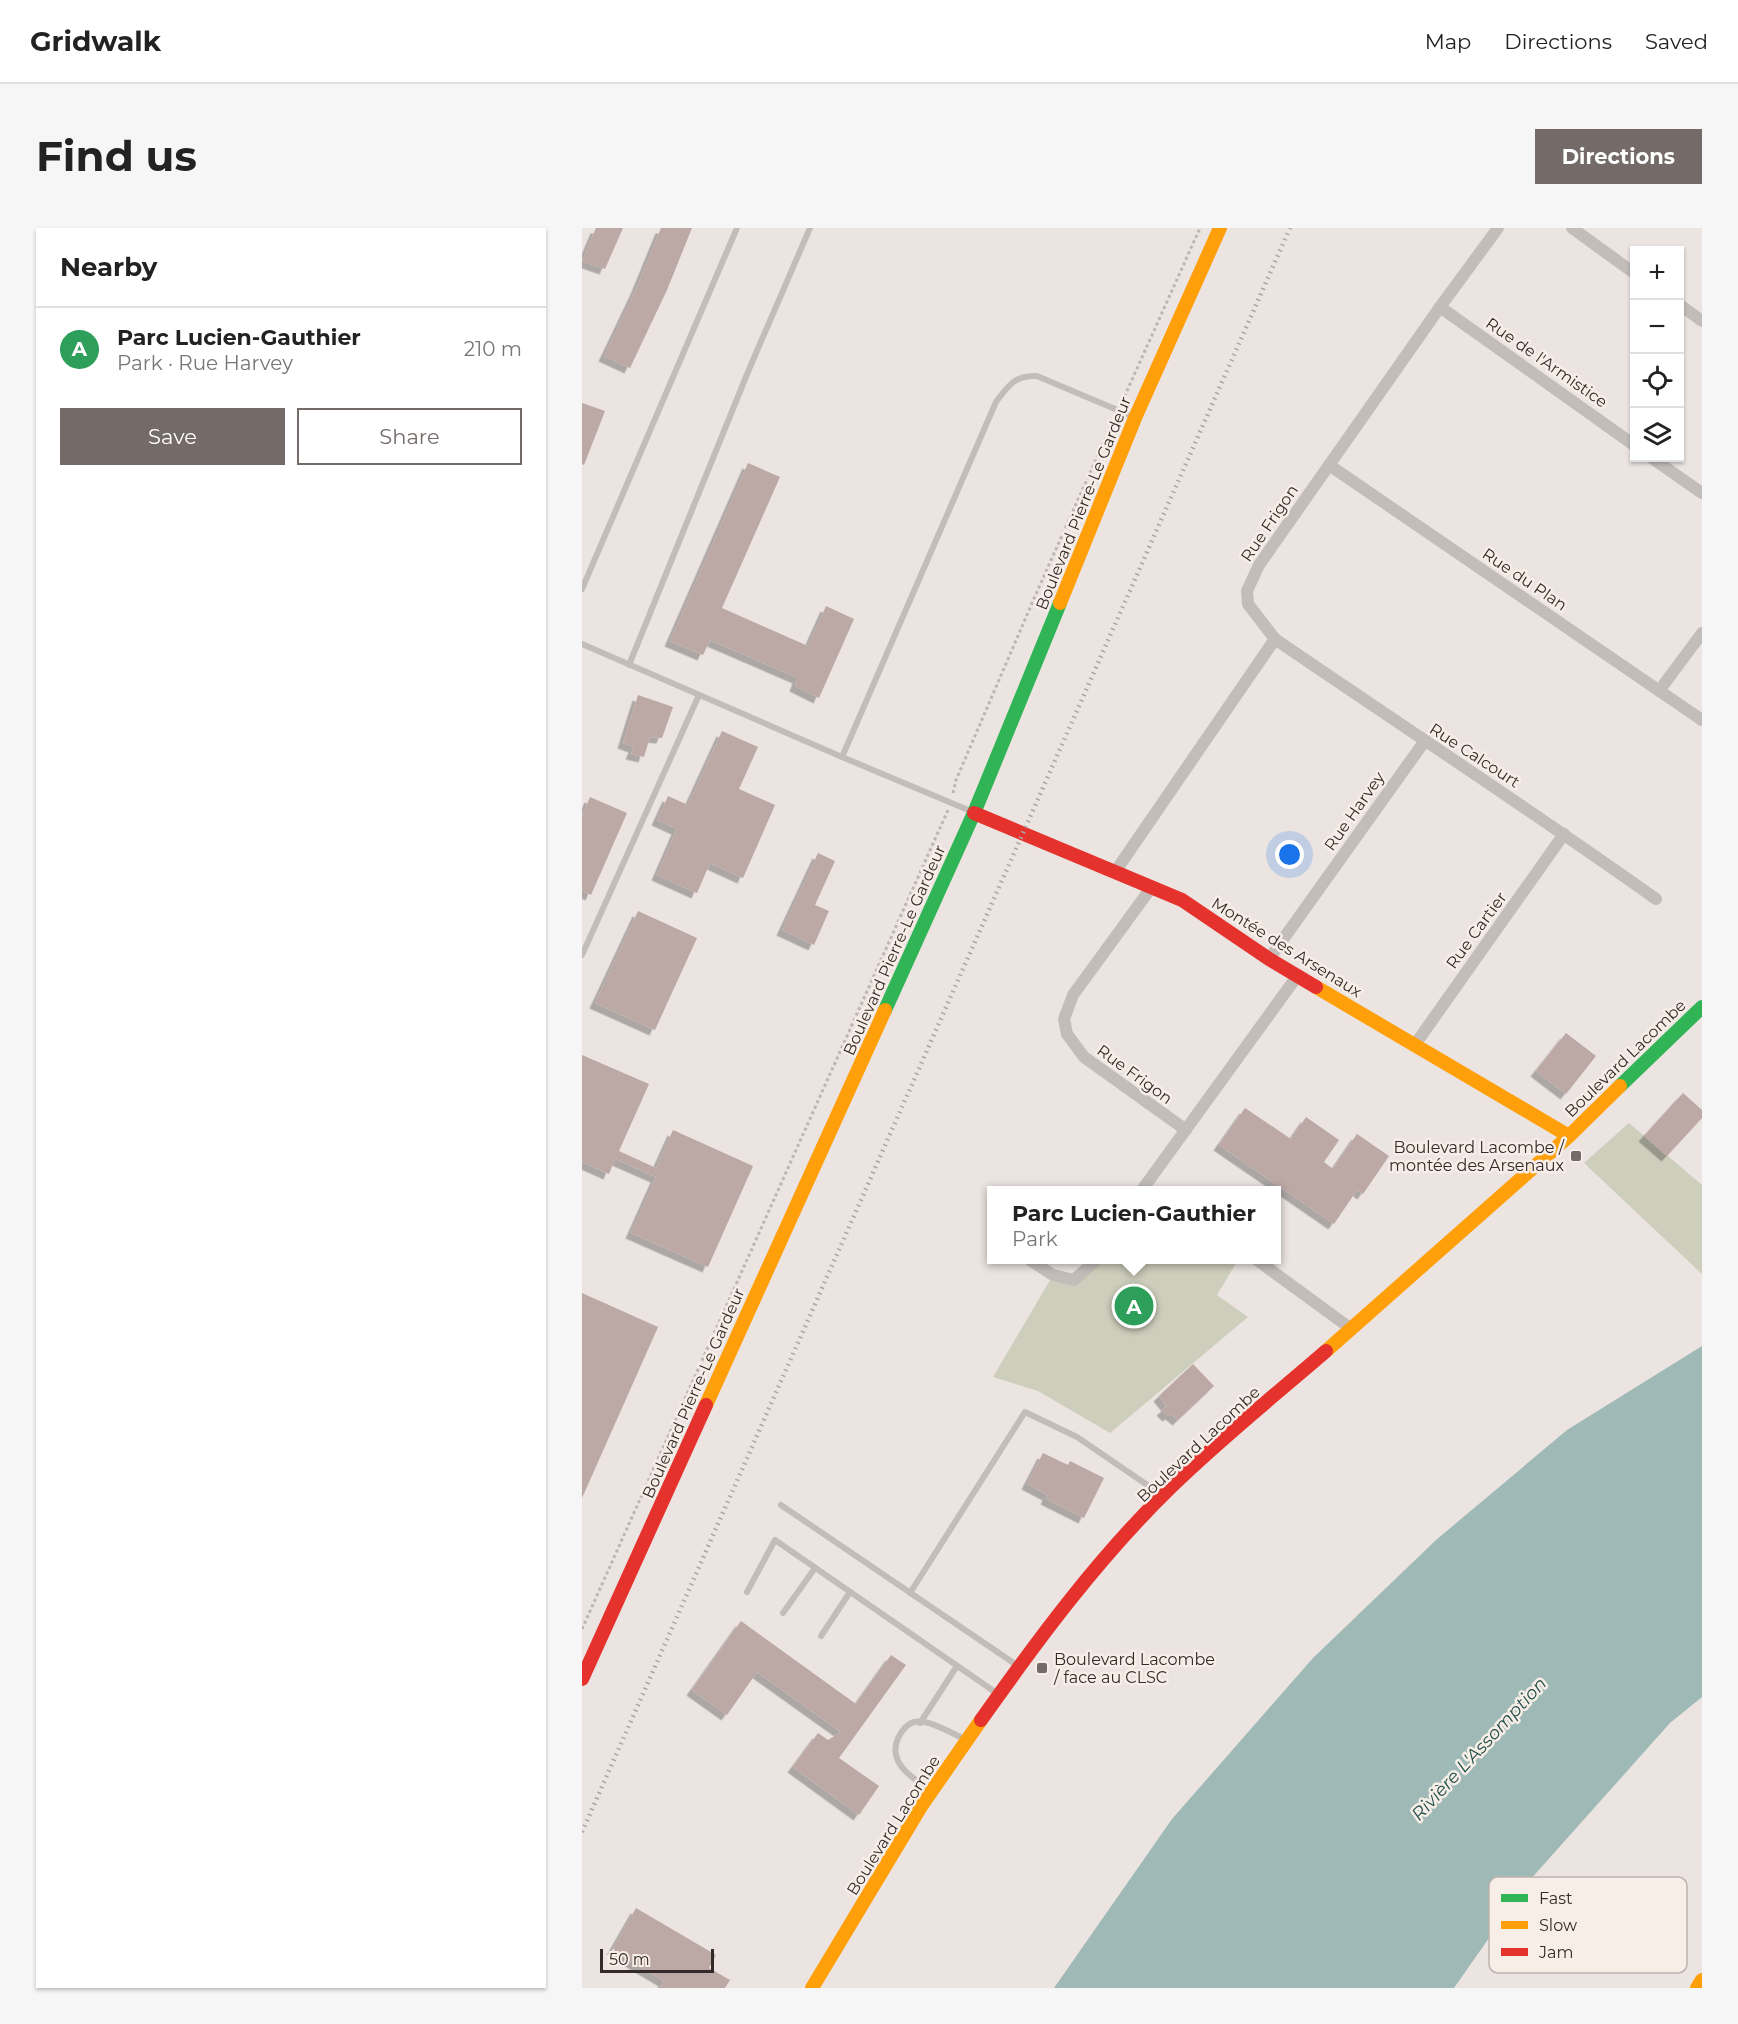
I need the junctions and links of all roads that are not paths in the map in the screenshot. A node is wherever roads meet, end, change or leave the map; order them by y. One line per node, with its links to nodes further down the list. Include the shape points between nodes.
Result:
1 (737, 228): 15 (lane)
2 (810, 228): 19 (lane)
3 (1220, 228): 10 (street, Boulevard Pierre-Le Gardeur)
4 (1498, 228): 7 (street, Rue Frigon)
5 (1572, 228): 6 (street)
6 (1630, 269)
7 (1440, 307): 11 (street, Rue de l'Armistice); 13 (street, Rue Frigon)
8 (1684, 308): 9 (street)
9 (1702, 321)
10 (1136, 418): 24 (lane, via 1037,376 1023,375 1010,384 996,402); 25 (street, Boulevard Pierre-Le Gardeur)
11 (1630, 441)
12 (1658, 462): 14 (street)
13 (1329, 465): 17 (street, Rue Frigon, via 1259,565 1246,591 1248,604); 20 (street, Rue du Plan)
14 (1702, 493)
15 (582, 590)
16 (1702, 633): 20 (street)
17 (1275, 639): 23 (street, Rue Calcourt); 27 (street)
18 (582, 644): 19 (lane)
19 (629, 664): 21 (lane)
20 (1659, 691): 22 (street, Rue du Plan)
21 (699, 695): 24 (lane); 30 (lane)
22 (1702, 720)
23 (1424, 742): 26 (street, Rue Calcourt); 31 (street, Rue Harvey)
24 (842, 758): 25 (lane)
25 (974, 813): 27 (street, Montée des Arsenaux); 52 (street, Boulevard Pierre-Le Gardeur)
26 (1564, 834): 29 (street, Rue Calcourt); 34 (street, Rue Cartier)
27 (1115, 872): 28 (street, Montée des Arsenaux)
28 (1151, 888): 31 (street, Montée des Arsenaux, via 1182,900); 35 (street, Rue Frigon, via 1073,995 1064,1019 1066,1034 1084,1058)
29 (1656, 899)
30 (582, 955)
31 (1269, 959): 32 (street, Montée des Arsenaux)
32 (1298, 975): 34 (street, Montée des Arsenaux); 35 (street)
33 (1702, 1007): 36 (street, Boulevard Lacombe)
34 (1414, 1046): 36 (street, Montée des Arsenaux)
35 (1186, 1131): 37 (street)
36 (1569, 1136): 41 (street, Boulevard Lacombe)
37 (1146, 1186)
38 (1036, 1264): 39 (street, via 1053,1275 1074,1280)
39 (1092, 1264)
40 (1262, 1264): 41 (street)
41 (1350, 1328): 42 (street, Boulevard Lacombe)
42 (1163, 1496): 47 (lane, via 1077,1437 1025,1412); 51 (street, Boulevard Lacombe, via 1104,1559)
43 (781, 1505): 47 (lane)
44 (815, 1568): 45 (lane, via 775,1540); 46 (lane); 48 (lane)
45 (747, 1592)
46 (850, 1592): 49 (lane); 50 (lane)
47 (910, 1593): 51 (lane)
48 (783, 1613)
49 (821, 1636)
50 (957, 1666): 53 (lane); 54 (lane)
51 (1019, 1666): 53 (street, Boulevard Lacombe)
52 (582, 1679)
53 (999, 1694): 55 (street, Boulevard Lacombe)
54 (920, 1723): 55 (lane); 56 (lane, via 914,1722 902,1731 895,1746 897,1759 905,1773)
55 (967, 1740): 56 (street, Boulevard Lacombe)
56 (932, 1791): 58 (street, Boulevard Lacombe)
57 (1702, 1980): 59 (street)
58 (812, 1988)
59 (1697, 1988)

